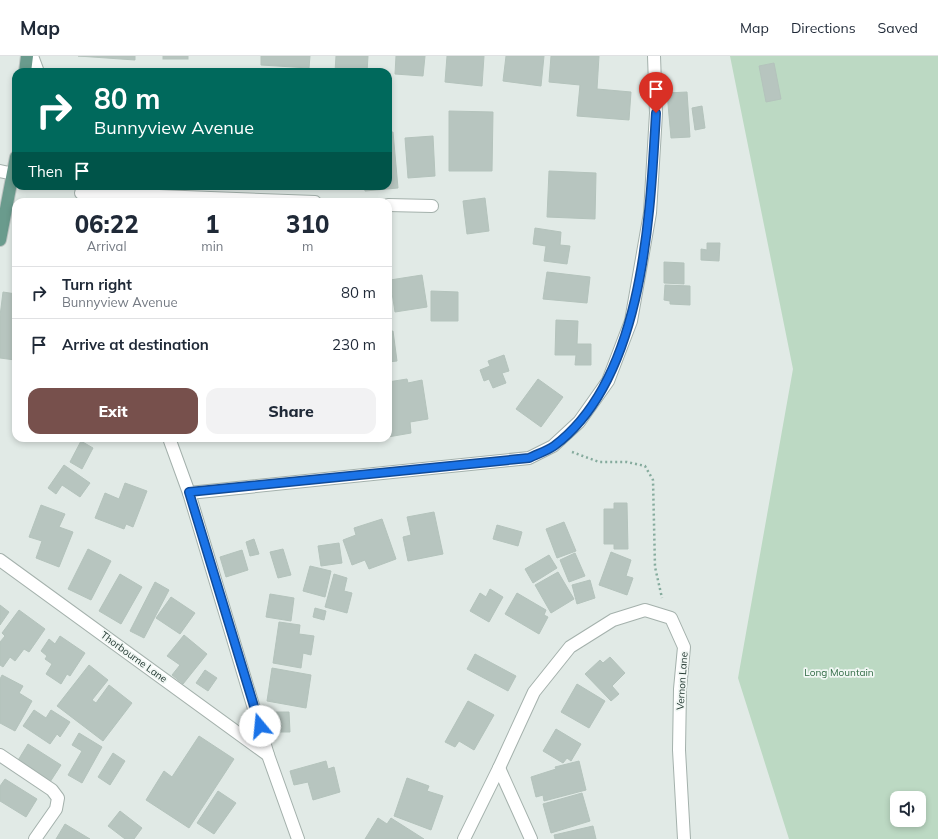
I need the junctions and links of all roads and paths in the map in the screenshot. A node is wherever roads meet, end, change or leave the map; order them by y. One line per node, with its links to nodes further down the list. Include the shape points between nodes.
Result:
1 (27, 56): 4 (main road)
2 (32, 56): 5 (street)
3 (654, 56): 15 (street, via 656,113 650,213 630,322 608,381 579,422)
4 (26, 68)
5 (36, 68)
6 (0, 171): 7 (street)
7 (12, 174)
8 (12, 183): 13 (main road)
9 (82, 194): 10 (street)
10 (198, 198)
11 (392, 205): 12 (street)
12 (432, 206)
13 (0, 240)
14 (170, 442): 16 (street)
15 (554, 445): 16 (street, via 529,458); 18 (path, via 599,462 627,462 645,466 653,480 655,567 661,593)
16 (189, 492): 20 (street)
17 (0, 560): 20 (street, Thorbourne Lane)
18 (671, 618): 21 (street, via 645,610 613,620 570,647 534,692); 26 (street, Vernon Lane, via 684,647 679,750)
19 (0, 755): 22 (street, via 52,790 58,798 56,809)
20 (268, 755): 23 (street)
21 (500, 768): 24 (street); 25 (street)
22 (35, 839)
23 (298, 839)
24 (464, 839)
25 (531, 839)
26 (684, 839)

